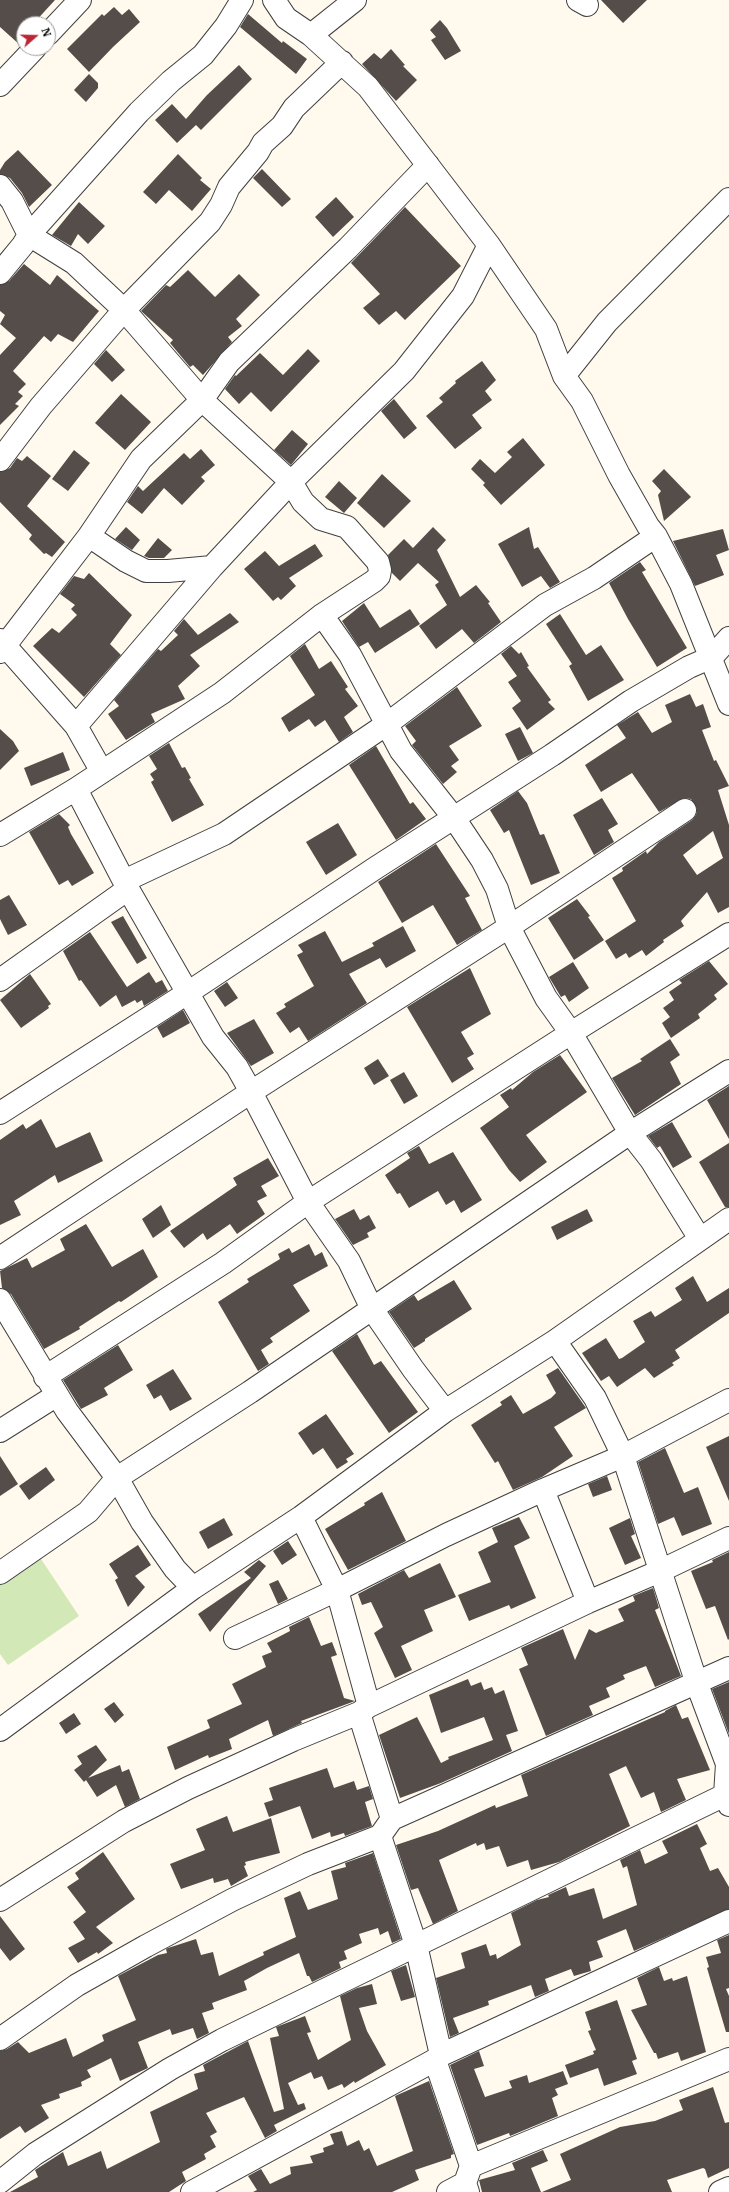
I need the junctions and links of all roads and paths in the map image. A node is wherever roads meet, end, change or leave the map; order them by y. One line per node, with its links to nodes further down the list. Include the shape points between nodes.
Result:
1 (80, 0): 5 (street)
2 (242, 0): 13 (street, via 203,55 170,81 139,112)
3 (274, 0): 6 (street, via 286,18)
4 (355, 0): 6 (street)
5 (56, 26)
6 (311, 35): 8 (street)
7 (27, 56): 9 (street)
8 (342, 62): 10 (street, via 368,87); 16 (street, via 294,108 282,126 263,143 230,187 210,222)
9 (0, 85)
10 (428, 165): 14 (street); 18 (street, via 348,248 229,362)
11 (0, 186): 13 (street, via 12,202)
12 (729, 199): 17 (street, via 607,322)
13 (29, 235): 15 (street); 16 (street, via 74,263)
14 (489, 245): 17 (street, via 546,329); 20 (street, via 463,296 404,371)
15 (0, 273)
16 (124, 310): 18 (street); 19 (street, via 41,406)
17 (564, 376): 22 (street, via 582,401 619,475)
18 (202, 400): 20 (street); 21 (street, via 141,459)
19 (0, 460)
20 (291, 482): 23 (street); 24 (street, via 303,502 321,519 347,527 378,562 380,570 374,581)
21 (89, 536): 23 (street, via 146,571 168,572); 26 (street)
22 (656, 536): 27 (street, via 681,584); 29 (street, via 594,578 545,605)
23 (212, 567): 30 (street)
24 (322, 615): 29 (street, via 350,654); 31 (street, via 222,693)
25 (729, 638): 27 (street)
26 (2, 646): 30 (street)
27 (712, 657): 28 (street); 34 (street, via 689,667 631,701)
28 (729, 704)
29 (387, 724): 34 (street, via 401,751); 36 (street, via 224,834)
30 (76, 726): 31 (street)
31 (102, 772): 32 (street)
32 (76, 789): 35 (street); 36 (street)
33 (685, 810): 37 (street)
34 (454, 818): 37 (street, via 497,889); 40 (street)
35 (0, 835)
36 (126, 885): 39 (street); 40 (street)
37 (509, 927): 41 (street, via 546,998); 43 (street)
38 (729, 934): 41 (street)
39 (0, 980)
40 (189, 992): 43 (street, via 213,1037 237,1067); 44 (street)
41 (571, 1033): 45 (street); 46 (street)
42 (729, 1071): 45 (street)
43 (251, 1092): 46 (street); 49 (street)
44 (0, 1113)
45 (630, 1133): 48 (street, via 651,1160); 51 (street)
46 (308, 1202): 51 (street, via 349,1261); 53 (street, via 248,1246)
47 (729, 1219): 48 (street)
48 (700, 1239): 52 (street)
49 (0, 1258)
50 (0, 1300): 53 (street)
51 (372, 1309): 56 (street, via 413,1370); 59 (street)
52 (555, 1341): 56 (street); 58 (street, via 595,1398)
53 (45, 1377): 54 (street)
54 (57, 1395): 57 (street); 59 (street)
55 (729, 1400): 58 (street)
56 (445, 1411): 61 (street)
57 (0, 1431)
58 (623, 1456): 60 (street); 63 (street)
59 (117, 1478): 64 (street, via 88,1512); 65 (street, via 142,1522 171,1563)
60 (543, 1490): 66 (street); 67 (street)
61 (301, 1517): 65 (street); 66 (street)
62 (729, 1538): 63 (street)
63 (660, 1571): 67 (street); 70 (street)
64 (0, 1573)
65 (193, 1588): 72 (street)
66 (337, 1590): 68 (street); 71 (street)
67 (588, 1602): 71 (street)
68 (235, 1638)
69 (729, 1668): 70 (street)
70 (697, 1684): 73 (street, via 727,1764); 74 (street)
71 (364, 1710): 74 (street); 75 (street, via 230,1769 124,1820)
72 (0, 1730)
73 (728, 1798): 77 (street)
74 (386, 1827): 77 (street); 78 (street, via 232,1900 146,1946 77,1986)
75 (0, 1900)
76 (729, 1921): 79 (street)
77 (416, 1945): 79 (street); 81 (street, via 222,2040 170,2069 36,2154)
78 (0, 2039)
79 (438, 2057): 82 (street); 84 (street)
80 (729, 2059): 82 (street)
81 (0, 2182)
82 (463, 2183)
83 (729, 2188): 85 (street)
84 (192, 2192)
85 (720, 2192)

